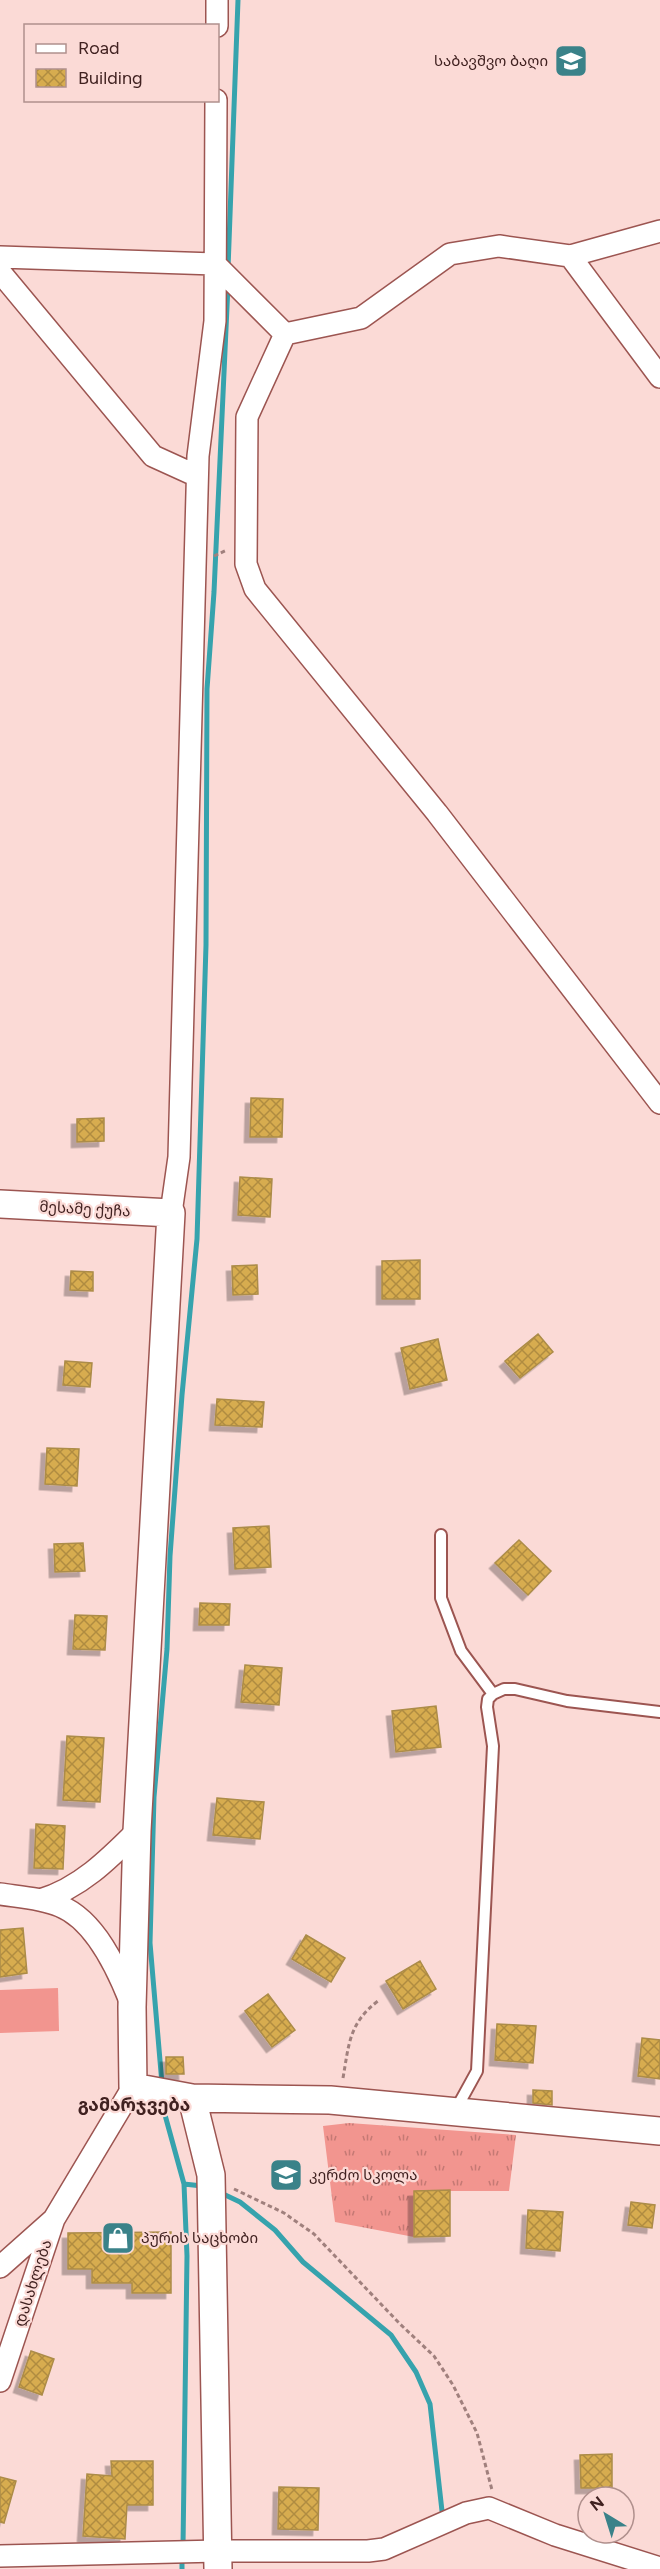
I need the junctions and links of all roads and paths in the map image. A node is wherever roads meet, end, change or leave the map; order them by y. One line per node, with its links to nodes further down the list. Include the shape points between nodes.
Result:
1 (217, 0): 2 (street)
2 (217, 24)
3 (216, 102): 7 (street)
4 (660, 231): 5 (street)
5 (570, 256): 9 (street, via 499,246 450,254 361,318); 10 (street)
6 (0, 257): 7 (street)
7 (215, 264): 9 (street); 11 (street, via 215,321)
8 (0, 272): 11 (street, via 153,456)
9 (285, 334): 12 (street, via 247,417)
10 (660, 377)
11 (197, 476): 13 (street)
12 (246, 542): 13 (path); 14 (street, via 246,564 255,589 437,813)
13 (193, 565): 16 (street, via 179,1157)
14 (660, 1103)
15 (0, 1204): 16 (street, მესამე ქუჩა)
16 (171, 1213): 20 (street)
17 (441, 1535): 18 (lane, via 441,1598 461,1651)
18 (493, 1694): 19 (lane, via 515,1689 567,1701); 28 (lane, via 487,1707 493,1746 477,2071)
19 (660, 1713)
20 (137, 1831): 22 (street, via 77,1884); 24 (street)
21 (0, 1894): 22 (street)
22 (40, 1900): 24 (street, via 62,1906 103,1943)
23 (378, 2001): 27 (path, via 360,2016 355,2027)
24 (132, 2007): 25 (street)
25 (133, 2087): 26 (street); 31 (street)
26 (192, 2098): 27 (street); 30 (street)
27 (339, 2101): 28 (street)
28 (455, 2112): 29 (street)
29 (660, 2131)
30 (211, 2175): 34 (path, via 284,2213 314,2234 434,2356 477,2433); 36 (street)
31 (54, 2219): 32 (street); 33 (street, დასახლება)
32 (0, 2267)
33 (0, 2381)
34 (497, 2509): 36 (street, via 466,2512 384,2549); 37 (street, via 555,2535)
35 (0, 2556): 36 (street)
36 (218, 2560)
37 (660, 2568)

